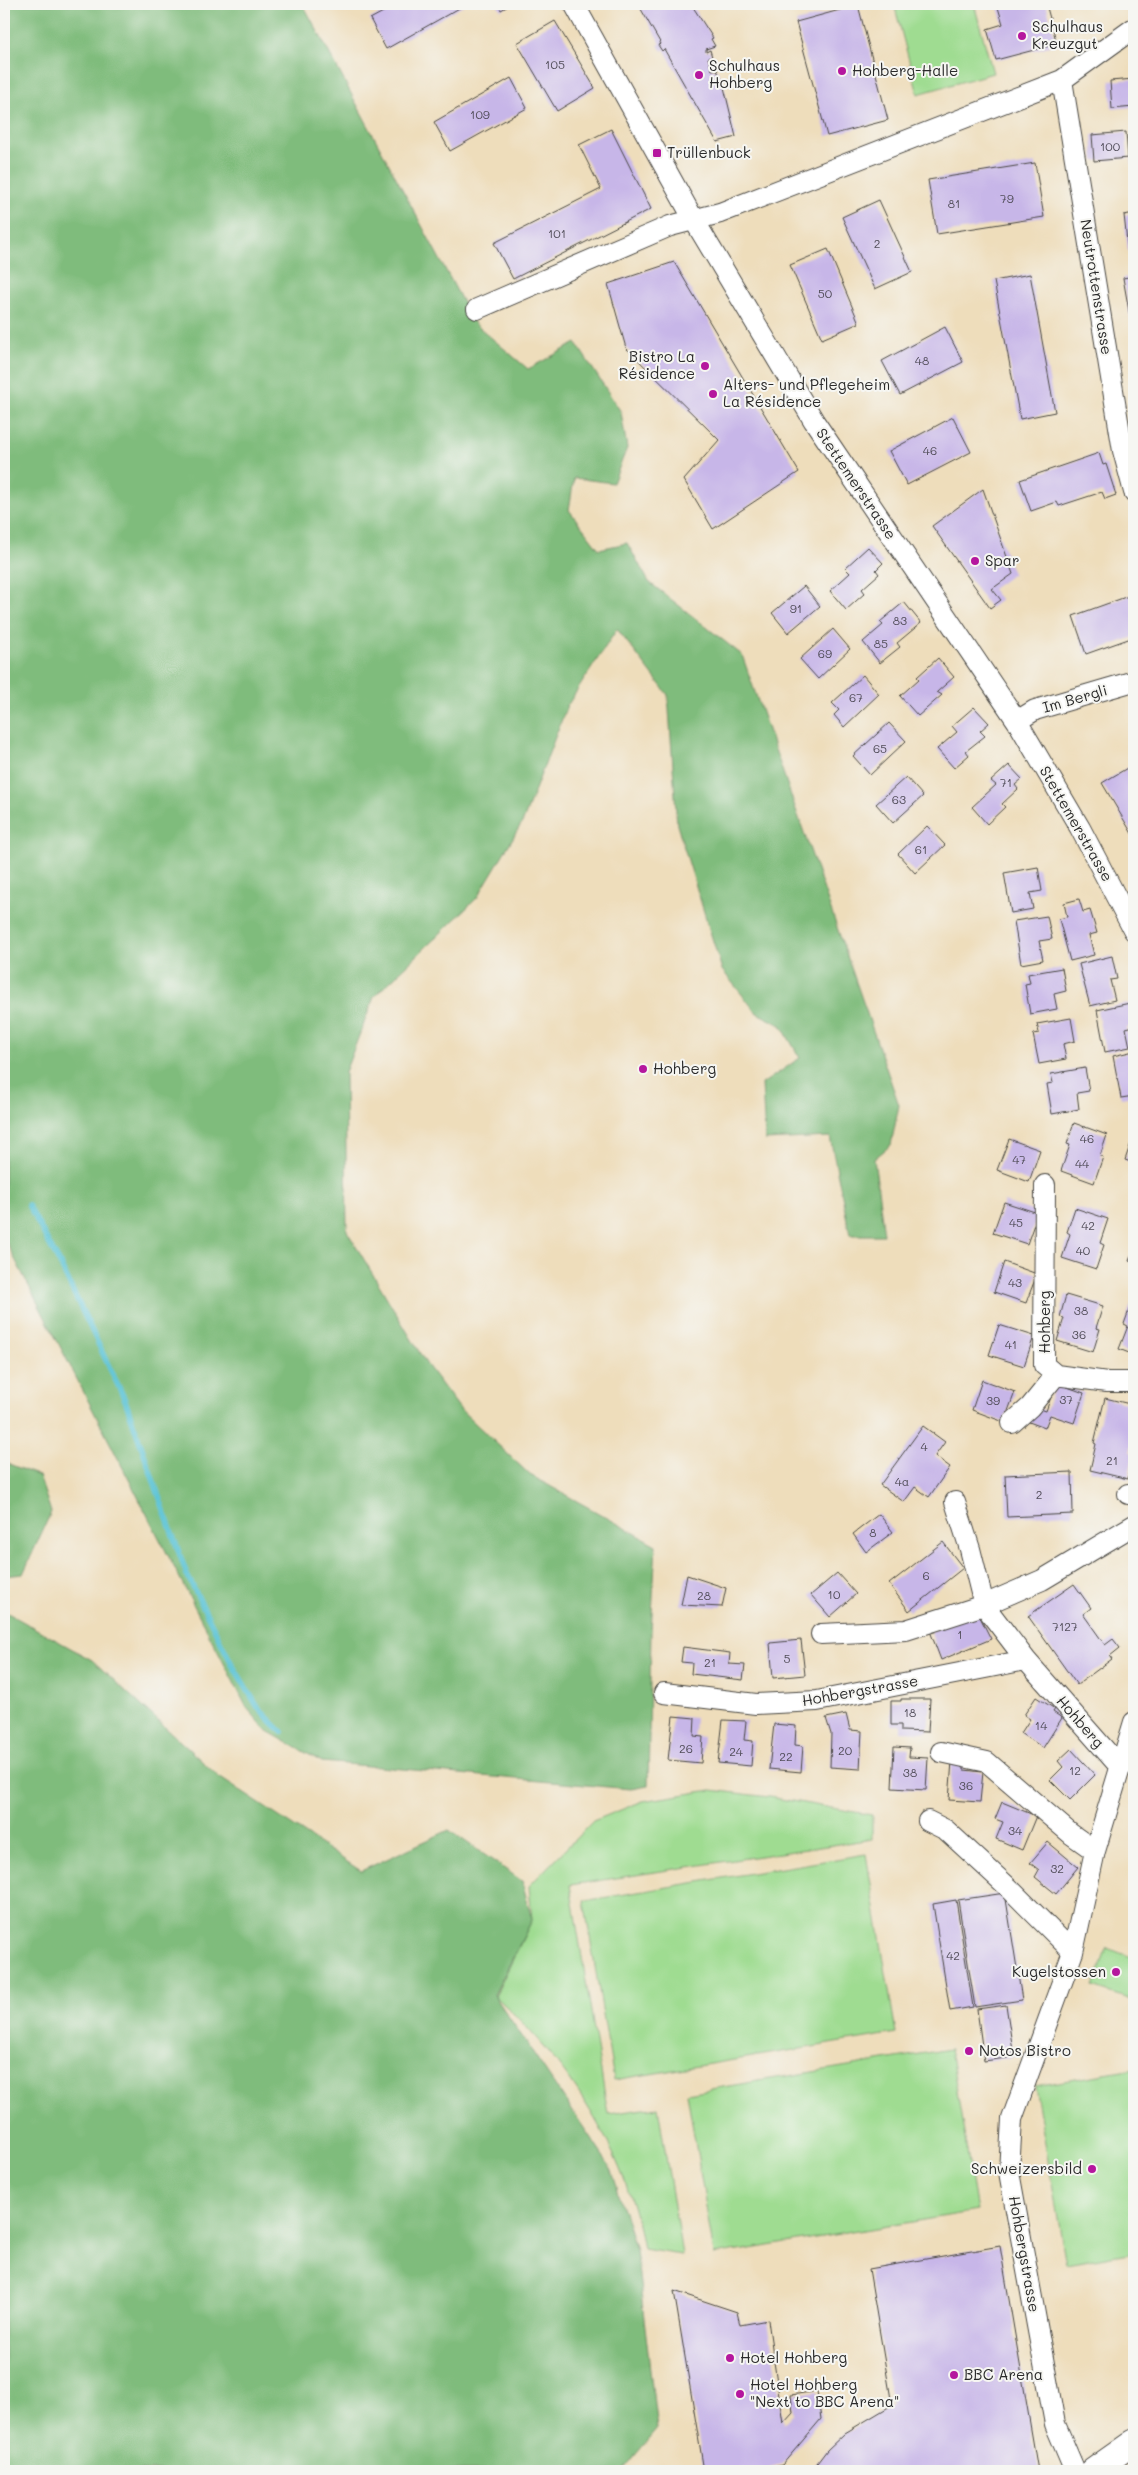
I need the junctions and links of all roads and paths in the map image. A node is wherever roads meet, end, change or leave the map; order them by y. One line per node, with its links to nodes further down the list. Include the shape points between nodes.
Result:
1 (574, 4): 4 (street, Stettemerstrasse)
2 (1134, 28): 3 (street)
3 (1062, 80): 4 (street, via 720,213); 6 (street, Neutrottenstrasse, via 1123,451)
4 (694, 220): 5 (street, via 670,226); 8 (street, Stettemerstrasse, via 814,421)
5 (477, 309)
6 (1134, 492)
7 (1134, 682): 8 (street, Im Bergli, via 1034,710)
8 (1017, 721): 9 (street, Stettemerstrasse, via 1080,828)
9 (1134, 931)
10 (1045, 1184): 11 (street, Hohberg, via 1044,1365)
11 (1056, 1375): 12 (street, Hohberg); 13 (street)
12 (1134, 1382)
13 (1012, 1423)
14 (955, 1502): 16 (street, Hohberg)
15 (1134, 1525): 16 (street, via 1042,1580)
16 (984, 1605): 17 (street, via 906,1630); 18 (street, Hohberg)
17 (821, 1634)
18 (1026, 1660): 19 (street, Hohbergstrasse, via 816,1701 756,1704); 22 (street, Hohberg)
19 (664, 1693)
20 (1134, 1722): 22 (street, Hohbergstrasse)
21 (941, 1752): 24 (street, via 987,1762)
22 (1120, 1768): 24 (street, Hohbergstrasse)
23 (928, 1821): 25 (street, via 946,1830)
24 (1095, 1851): 25 (street, Hohbergstrasse)
25 (1073, 1952): 27 (street, Hohbergstrasse, via 1012,2118 1008,2172 1055,2424)
26 (1134, 2442): 28 (main road)
27 (1075, 2471)
28 (1093, 2471)

